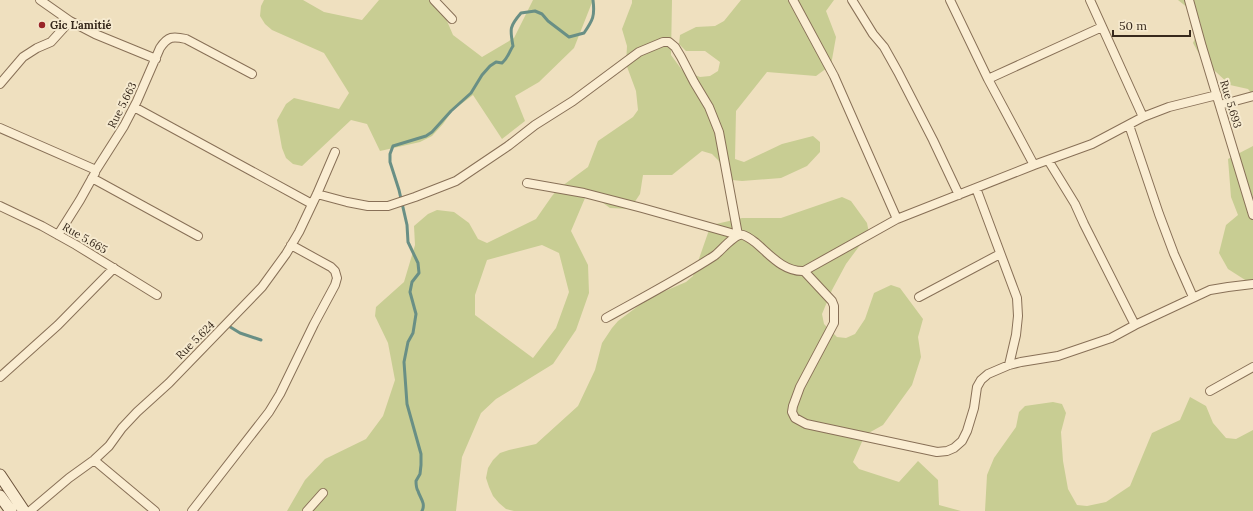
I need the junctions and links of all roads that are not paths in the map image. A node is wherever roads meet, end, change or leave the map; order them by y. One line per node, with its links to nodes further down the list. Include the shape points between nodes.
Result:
1 (40, 0): 9 (street)
2 (434, 0): 8 (street)
3 (793, 0): 33 (street, via 834,76)
4 (852, 0): 29 (street, via 898,72)
5 (1090, 0): 10 (street)
6 (1189, 0): 15 (street, Rue 5.693)
7 (951, 2): 13 (street)
8 (452, 19)
9 (70, 21): 11 (street); 14 (street, via 51,42 23,57)
10 (1102, 27): 13 (street); 19 (street)
11 (156, 59): 12 (street, Rue 5.663, via 165,41 176,37); 18 (street, Rue 5.663)
12 (252, 74)
13 (988, 79): 24 (street)
14 (0, 84)
15 (1217, 95): 17 (street, Rue 5.693); 19 (street, via 1169,107)
16 (1253, 96): 17 (street)
17 (1220, 105): 32 (street, Rue 5.693)
18 (134, 107): 25 (street, Rue 5.663); 30 (street)
19 (1143, 117): 20 (street)
20 (1130, 124): 23 (street, via 1092,144); 44 (street, via 1159,214)
21 (0, 128): 25 (street)
22 (335, 152): 28 (street, Rue 5.624)
23 (1048, 160): 24 (street); 46 (street, via 1075,204)
24 (1034, 165): 27 (street)
25 (94, 174): 34 (street, Rue 5.663); 36 (street)
26 (527, 183): 35 (street, via 584,193)
27 (976, 188): 29 (street); 38 (street)
28 (317, 194): 30 (street, Rue 5.624); 35 (street, via 368,206 388,206 456,181 573,101 639,52 669,42 675,47 709,107 719,132)
29 (959, 195): 33 (street)
30 (312, 204): 37 (street, Rue 5.624)
31 (0, 206): 34 (street, Rue 5.665)
32 (1253, 214)
33 (897, 219): 40 (street)
34 (58, 235): 39 (street, Rue 5.665)
35 (738, 235): 40 (street, via 750,239 790,269); 45 (street, via 715,255)
36 (198, 236)
37 (291, 245): 51 (street, Rue 5.624, via 262,287 169,383 137,412); 59 (street, via 331,267 337,278 335,285 269,412)
38 (1000, 254): 43 (street); 47 (street, via 1017,298 1016,335)
39 (114, 268): 42 (street, Rue 5.665); 49 (street, via 58,325)
40 (804, 270): 47 (street, via 832,301 834,323 800,387 793,406 792,412 799,421 937,452 948,451 962,441 967,431 977,387 981,380)
41 (1253, 284): 44 (street, via 1210,290)
42 (157, 295)
43 (919, 297)
44 (1193, 297): 46 (street)
45 (606, 318)
46 (1135, 325): 47 (street, via 1112,338 1058,356)
47 (1009, 365)
48 (1253, 367): 50 (street)
49 (0, 377)
50 (1210, 391)
51 (94, 460): 57 (street, Rue 5.624); 58 (street)
52 (0, 475): 56 (street)
53 (322, 493): 60 (street)
54 (0, 496): 55 (street)
55 (11, 511)
56 (24, 511)
57 (30, 511)
58 (155, 511)
59 (192, 511)
60 (307, 511)

